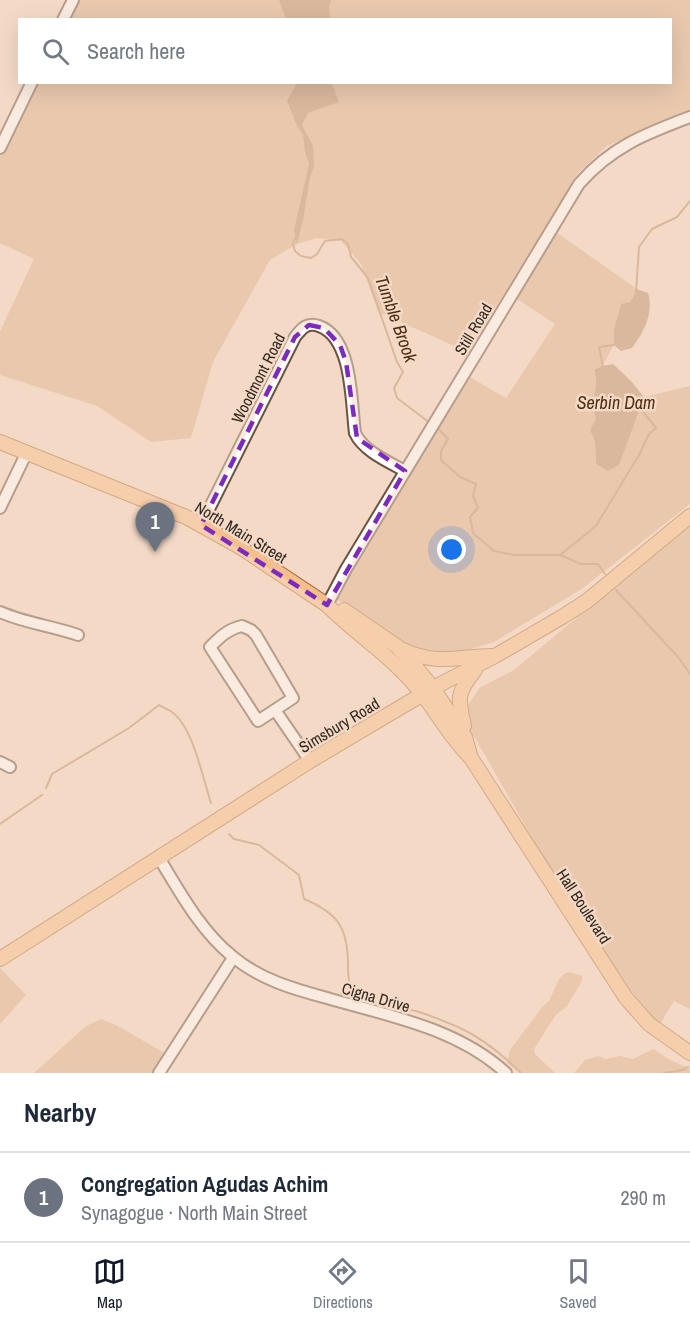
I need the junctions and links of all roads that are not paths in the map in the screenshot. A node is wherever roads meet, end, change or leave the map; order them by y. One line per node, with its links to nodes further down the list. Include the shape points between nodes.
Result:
1 (73, 0): 2 (street)
2 (64, 18)
3 (31, 84): 5 (street)
4 (690, 117): 8 (street, Still Road, via 619,148 579,184)
5 (0, 148)
6 (0, 442): 7 (main road, North Main Street)
7 (27, 452): 9 (street); 11 (main road, North Main Street)
8 (405, 471): 11 (street, Woodmont Road, via 357,438 340,345 324,328 309,325 296,337); 12 (street, Still Road)
9 (0, 508)
10 (690, 516): 16 (main road, Simsbury Road, via 587,601)
11 (201, 525): 12 (main road, North Main Street)
12 (327, 605): 15 (main road, North Main Street, via 343,609); 18 (main road, North Main Street)
13 (0, 612): 14 (street)
14 (78, 635)
15 (398, 647): 16 (main road, via 418,657 437,660); 18 (main road, North Main Street)
16 (495, 656): 17 (main road, Simsbury Road)
17 (479, 665): 18 (main road, Simsbury Road); 20 (main road, via 462,688 459,700)
18 (428, 692): 20 (main road, Hall Boulevard); 21 (main road, Hall Boulevard, via 457,744); 22 (main road, Simsbury Road)
19 (275, 710): 19 (street, via 293,698 256,635 242,626 234,628 210,648 258,721); 22 (street)
20 (465, 737): 21 (main road, Hall Boulevard)
21 (471, 758): 26 (main road, Hall Boulevard, via 626,998 657,1031)
22 (310, 761): 23 (main road, Simsbury Road)
23 (159, 858): 24 (street, Cigna Drive, via 198,921); 25 (main road, Simsbury Road)
24 (233, 958): 27 (street); 28 (street, Cigna Drive, via 281,986 426,1026 461,1042)
25 (0, 959)
26 (690, 1053)
27 (159, 1073)
28 (506, 1073)

